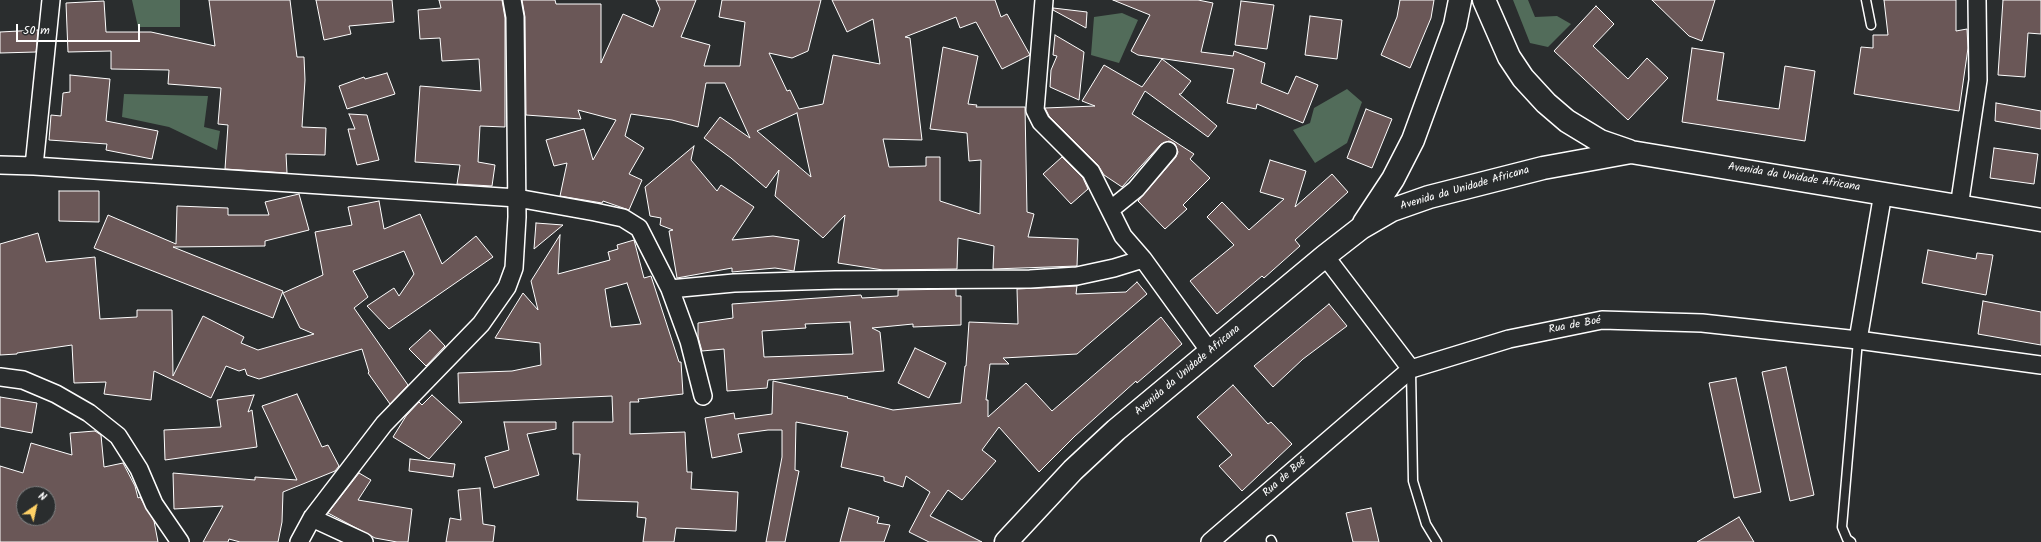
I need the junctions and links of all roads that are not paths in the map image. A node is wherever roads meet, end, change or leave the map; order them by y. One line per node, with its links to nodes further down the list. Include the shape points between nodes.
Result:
1 (51, 0): 12 (street)
2 (512, 0): 14 (street, via 515,17)
3 (1044, 0): 16 (street, via 1035,110 1041,122 1091,172)
4 (1460, 0): 18 (street, via 1455,25 1413,140 1393,179)
5 (1484, 0): 10 (street, via 1509,57 1523,78 1546,103 1567,121 1600,141)
6 (1866, 0): 8 (lane)
7 (1977, 0): 15 (street, via 1978,80)
8 (1871, 25)
9 (1168, 151): 16 (street, via 1136,188)
10 (1631, 152): 13 (street, Avenida da Unidade Africana); 18 (street, Avenida da Unidade Africana, via 1543,168 1429,197 1392,210)
11 (0, 165): 12 (street)
12 (34, 166): 14 (street)
13 (1883, 193): 15 (street, Avenida da Unidade Africana); 22 (street)
14 (517, 198): 21 (street, via 623,218 639,228); 28 (street, via 516,252 514,268 507,287 480,324 384,424)
15 (1959, 207): 17 (street, Avenida da Unidade Africana)
16 (1110, 210): 20 (street, via 1124,236)
17 (2041, 220)
18 (1361, 228): 19 (street, Avenida da Unidade Africana)
19 (1325, 256): 23 (street, Avenida da Unidade Africana); 25 (street)
20 (1143, 259): 21 (street, via 1077,276 1030,279 835,280 734,283); 23 (street)
21 (670, 289): 27 (street, via 689,342)
22 (1858, 340): 24 (street, Rua de Boé); 25 (street, Rua de Boé, via 1702,323 1602,320 1509,339); 35 (lane, via 1842,527)
23 (1211, 353): 32 (street, Avenida da Unidade Africana, via 1116,430)
24 (2041, 365)
25 (1411, 369): 33 (street, Rua de Boé); 34 (lane, via 1413,481 1426,524)
26 (0, 378): 29 (street, via 23,380 56,394 89,413 118,436 139,469 158,509)
27 (703, 396)
28 (312, 518): 30 (street); 31 (street)
29 (180, 542)
30 (299, 542)
31 (364, 542)
32 (1006, 542)
33 (1210, 542)
34 (1438, 542)
35 (1851, 542)

